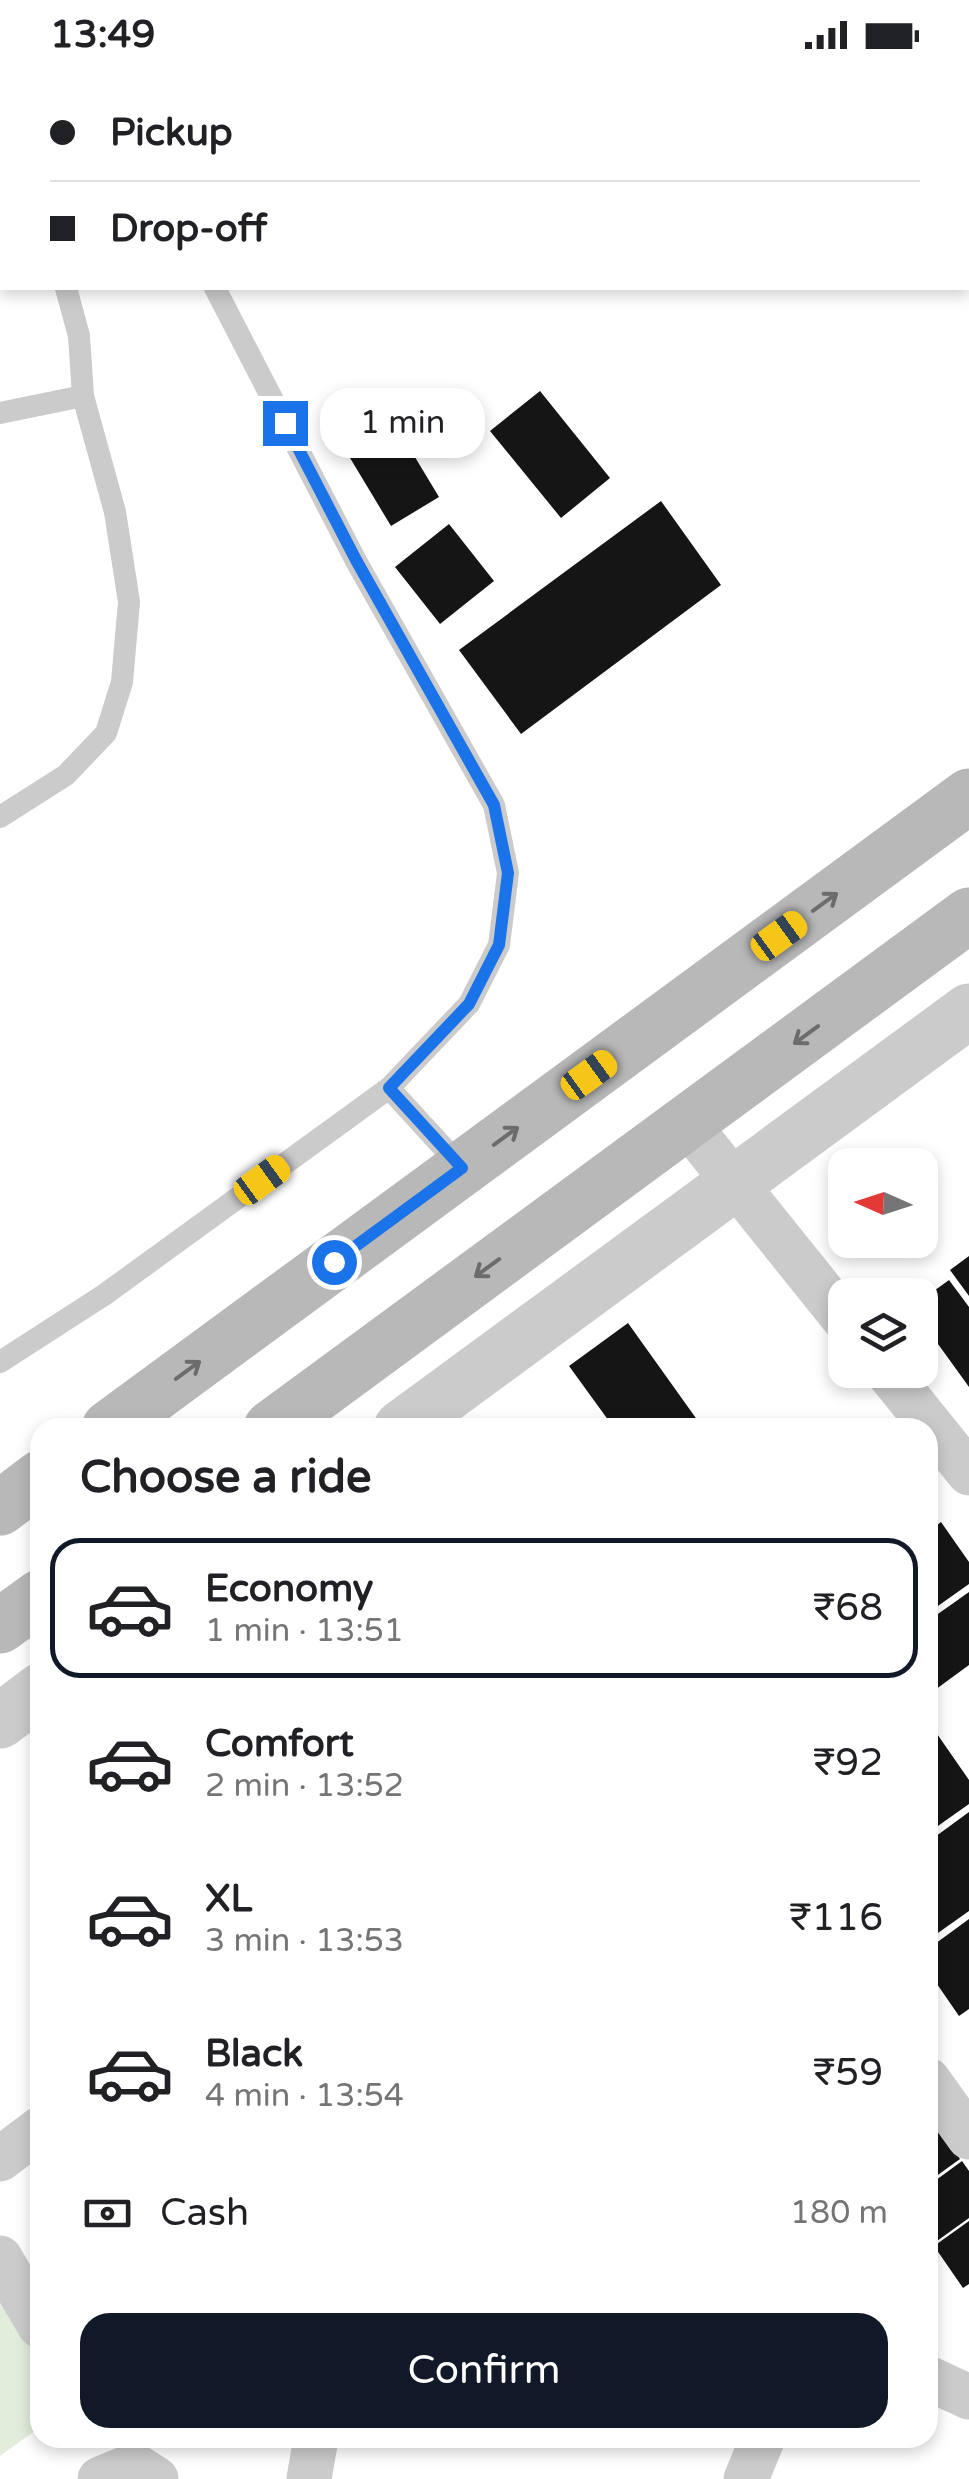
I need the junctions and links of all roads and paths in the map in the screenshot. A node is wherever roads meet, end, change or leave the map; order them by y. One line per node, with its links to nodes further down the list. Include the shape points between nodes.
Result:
1 (67, 290): 3 (lane, via 79,336)
2 (216, 290): 9 (lane, via 498,822 508,873 499,945 469,1004)
3 (83, 396): 4 (lane); 6 (lane, via 116,512 128,602 122,682 106,733 66,775)
4 (0, 413)
5 (969, 796): 11 (main road, one-way to 5)
6 (0, 817)
7 (969, 915): 10 (main road, one-way to 10)
8 (969, 1011): 12 (street)
9 (389, 1088): 11 (lane); 14 (lane, via 104,1295)
10 (686, 1122): 12 (street); 17 (main road, one-way to 17)
11 (462, 1168): 16 (main road, one-way to 11)
12 (734, 1184): 13 (street); 18 (street)
13 (828, 1299)
14 (0, 1362)
15 (900, 1388): 19 (street)
16 (123, 1418)
17 (285, 1418)
18 (414, 1418)
19 (924, 1418)
20 (938, 1437): 21 (street)
21 (954, 1457)
22 (30, 1486): 23 (main road)
23 (0, 1508)
24 (30, 1604): 25 (main road)
25 (0, 1626)
26 (30, 1698): 27 (street)
27 (0, 1720)
28 (938, 2094): 30 (street)
29 (30, 2136): 31 (street)
30 (969, 2137)
31 (0, 2159)
32 (0, 2258): 33 (street)
33 (30, 2309)
34 (938, 2383): 35 (street)
35 (969, 2398)
36 (314, 2448): 40 (street)
37 (759, 2448): 41 (street)
38 (100, 2479): 39 (street, via 134,2465)
39 (156, 2479)
40 (309, 2479)
41 (746, 2479)

